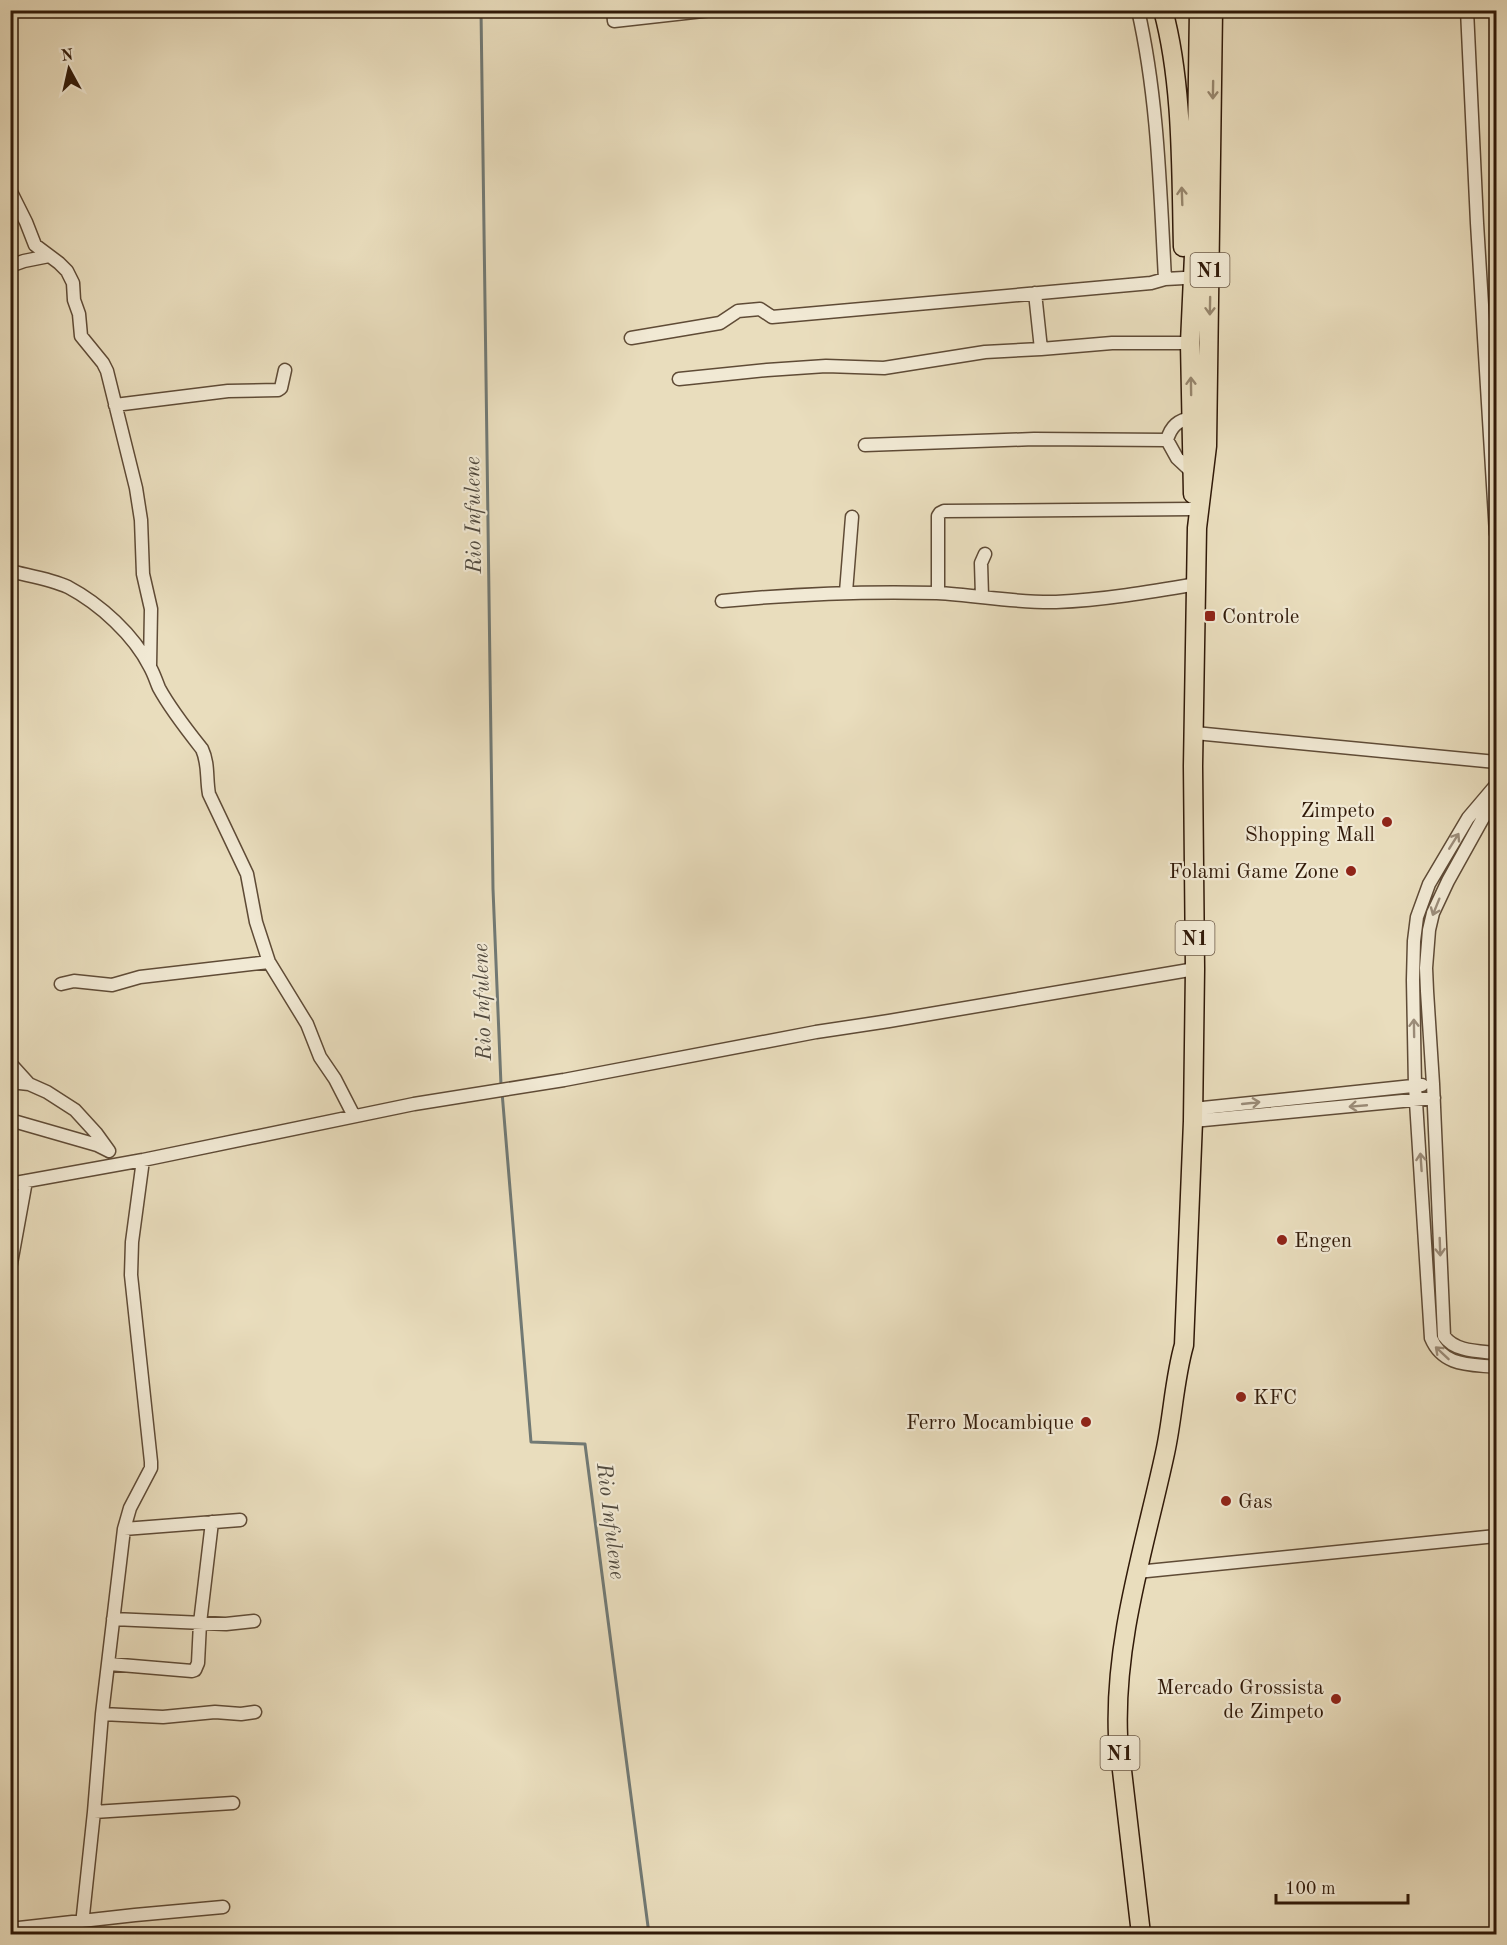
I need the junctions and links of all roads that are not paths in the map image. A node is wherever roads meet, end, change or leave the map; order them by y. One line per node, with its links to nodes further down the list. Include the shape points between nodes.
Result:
1 (613, 10): 2 (street, via 614,21)
2 (712, 10)
3 (1138, 10): 14 (street, via 1155,118)
4 (1163, 10): 13 (highway, one-way to 4, via 1177,91)
5 (1199, 10): 17 (highway, N1)
6 (1214, 10): 9 (highway, N1)
7 (1224, 10): 9 (highway)
8 (1467, 10): 29 (street)
9 (1214, 58): 28 (highway, N1, one-way to 28, via 1207,446)
10 (10, 190): 11 (street, via 35,245)
11 (49, 256): 12 (street); 21 (street, via 67,271 73,283 81,336 103,363)
12 (10, 266)
13 (1184, 278): 14 (street); 17 (highway, via 1185,315)
14 (1165, 279): 15 (street)
15 (1035, 293): 16 (street, via 772,317 760,309 738,311 720,323); 18 (street)
16 (631, 338)
17 (1191, 340): 18 (street); 22 (highway, N1, one-way to 17)
18 (1041, 349): 20 (street, via 985,352 884,368 826,366)
19 (285, 370): 21 (street, via 278,390 228,390)
20 (679, 379)
21 (115, 405): 37 (street, via 141,520 143,574 151,609)
22 (1192, 417): 23 (street, via 1174,425); 25 (highway, N1)
23 (1167, 440): 24 (street, via 1034,439); 25 (street, via 1177,458)
24 (865, 445)
25 (1192, 472): 26 (highway, N1)
26 (1194, 509): 28 (highway, N1); 34 (street, via 944,511 938,516)
27 (852, 517): 33 (street)
28 (1197, 528): 32 (highway, N1)
29 (1497, 534)
30 (986, 554): 35 (street, via 981,563)
31 (10, 571): 37 (street, via 68,587 83,597 120,625)
32 (1196, 584): 35 (street, via 1054,602); 38 (highway, N1)
33 (846, 592): 34 (street); 36 (street)
34 (938, 593): 35 (street)
35 (982, 596)
36 (722, 601)
37 (150, 666): 42 (street, via 168,702 206,758 209,794 247,874)
38 (1194, 733): 39 (street); 43 (highway, N1)
39 (1497, 762)
40 (1497, 785): 49 (street, one-way to 40, via 1413,980 1417,917 1446,853 1468,818)
41 (1497, 801): 48 (street, one-way to 48, via 1483,818 1444,889 1429,930 1426,968)
42 (269, 962): 44 (street, via 140,976 112,985 74,981); 53 (street, via 307,1024 320,1057)
43 (1195, 969): 52 (highway, N1); 53 (street, via 816,1032)
44 (61, 984)
45 (10, 1063): 47 (street)
46 (10, 1082): 47 (street)
47 (29, 1084): 55 (street, via 75,1110)
48 (1434, 1084): 49 (street); 50 (street)
49 (1415, 1086): 51 (street); 52 (street, one-way to 49)
50 (1434, 1098): 51 (street); 61 (street, one-way to 61, via 1444,1336 1456,1346)
51 (1416, 1101): 52 (street, one-way to 52); 62 (street, one-way to 51, via 1451,1360 1442,1356 1431,1338)
52 (1193, 1115): 67 (highway, N1, via 1184,1345 1171,1425)
53 (354, 1116): 56 (street)
54 (10, 1120): 55 (street)
55 (109, 1151): 57 (street)
56 (143, 1161): 57 (street); 65 (street, via 131,1275 151,1468 130,1508)
57 (120, 1164): 58 (street)
58 (26, 1181): 59 (street); 60 (street)
59 (10, 1184)
60 (10, 1269)
61 (1497, 1353)
62 (1497, 1367)
63 (240, 1520): 64 (street)
64 (212, 1522): 65 (street); 70 (street)
65 (124, 1529): 68 (street)
66 (1497, 1536): 67 (street)
67 (1137, 1572): 80 (highway, N1, via 1122,1654 1117,1713)
68 (113, 1619): 70 (street); 71 (street)
69 (254, 1621): 70 (street)
70 (200, 1623): 71 (street, via 195,1670)
71 (109, 1664): 73 (street)
72 (255, 1712): 73 (street, via 163,1717)
73 (102, 1714): 75 (street)
74 (233, 1803): 75 (street)
75 (94, 1812): 77 (street)
76 (223, 1907): 77 (street)
77 (83, 1920): 78 (street); 79 (street)
78 (10, 1929)
79 (81, 1935)
80 (1141, 1935)

